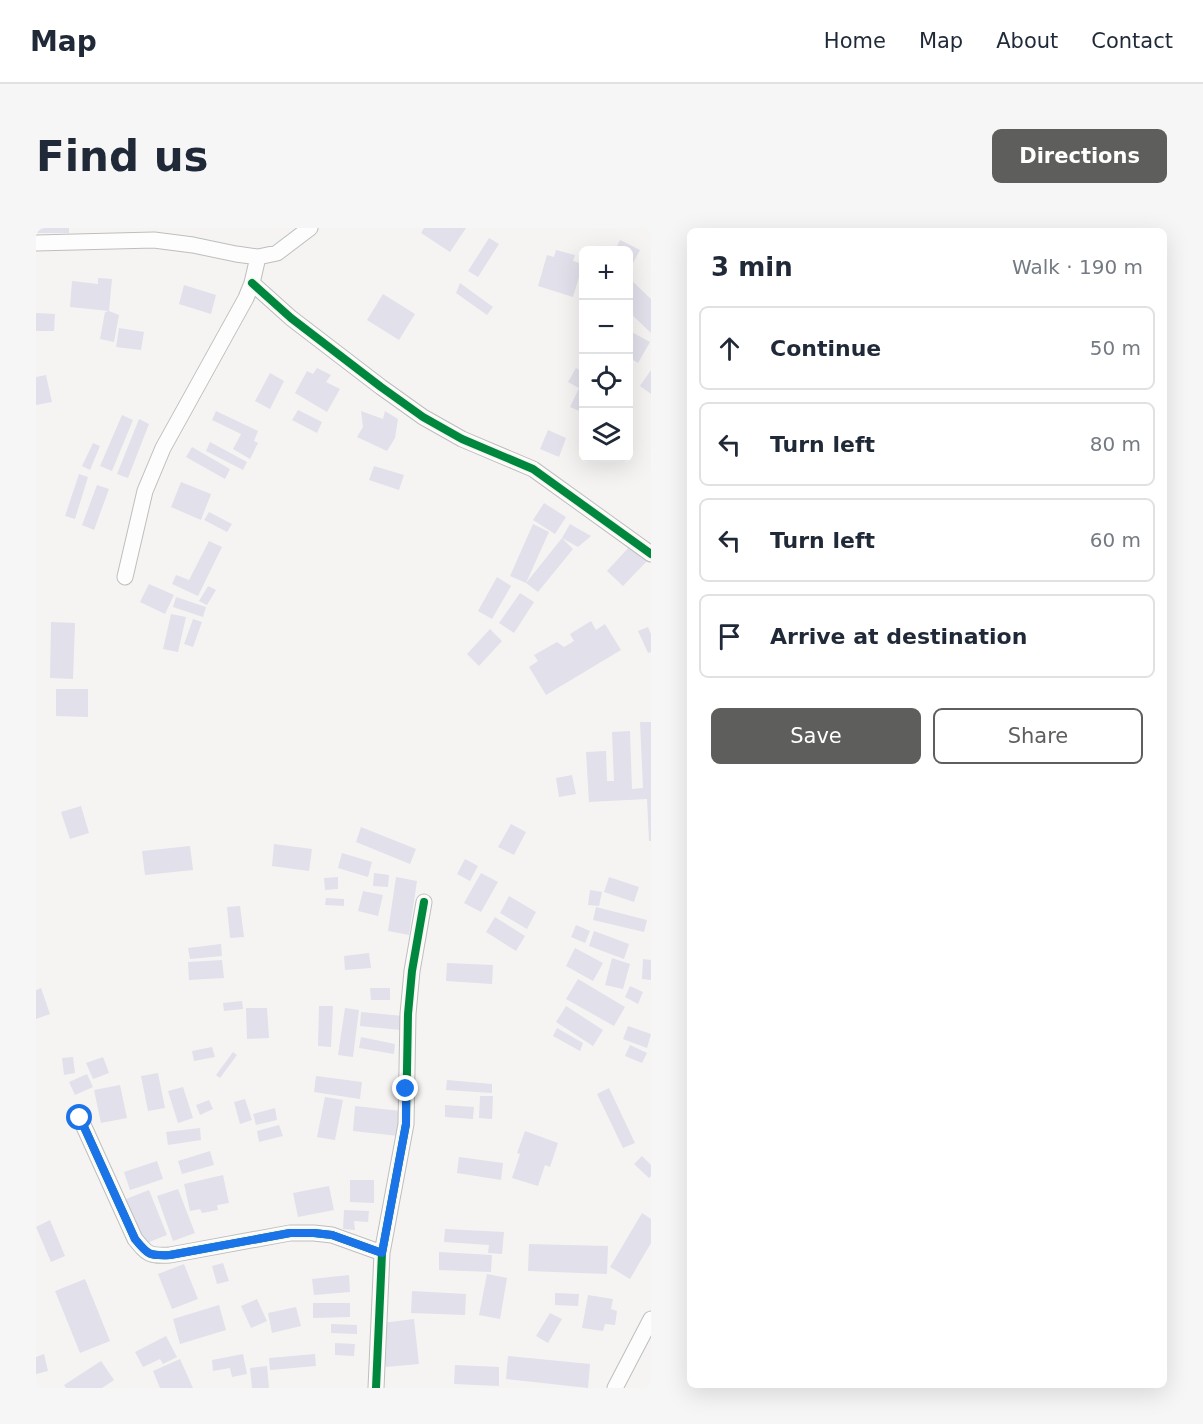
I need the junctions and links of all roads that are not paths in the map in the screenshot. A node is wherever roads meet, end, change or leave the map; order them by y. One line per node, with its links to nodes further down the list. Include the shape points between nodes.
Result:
1 (310, 228): 3 (street, via 277,253)
2 (36, 243): 3 (street, via 154,240)
3 (258, 257): 4 (street)
4 (252, 283): 5 (street, via 291,318 423,417 462,439 533,469); 6 (street, via 162,448 145,491)
5 (651, 554)
6 (125, 577)
7 (424, 902): 9 (street, via 408,1014 406,1124)
8 (80, 1118): 9 (street, via 135,1239 145,1252 170,1255 302,1233 332,1235)
9 (382, 1253): 11 (street)
10 (651, 1319): 12 (street)
11 (376, 1388)
12 (615, 1388)

